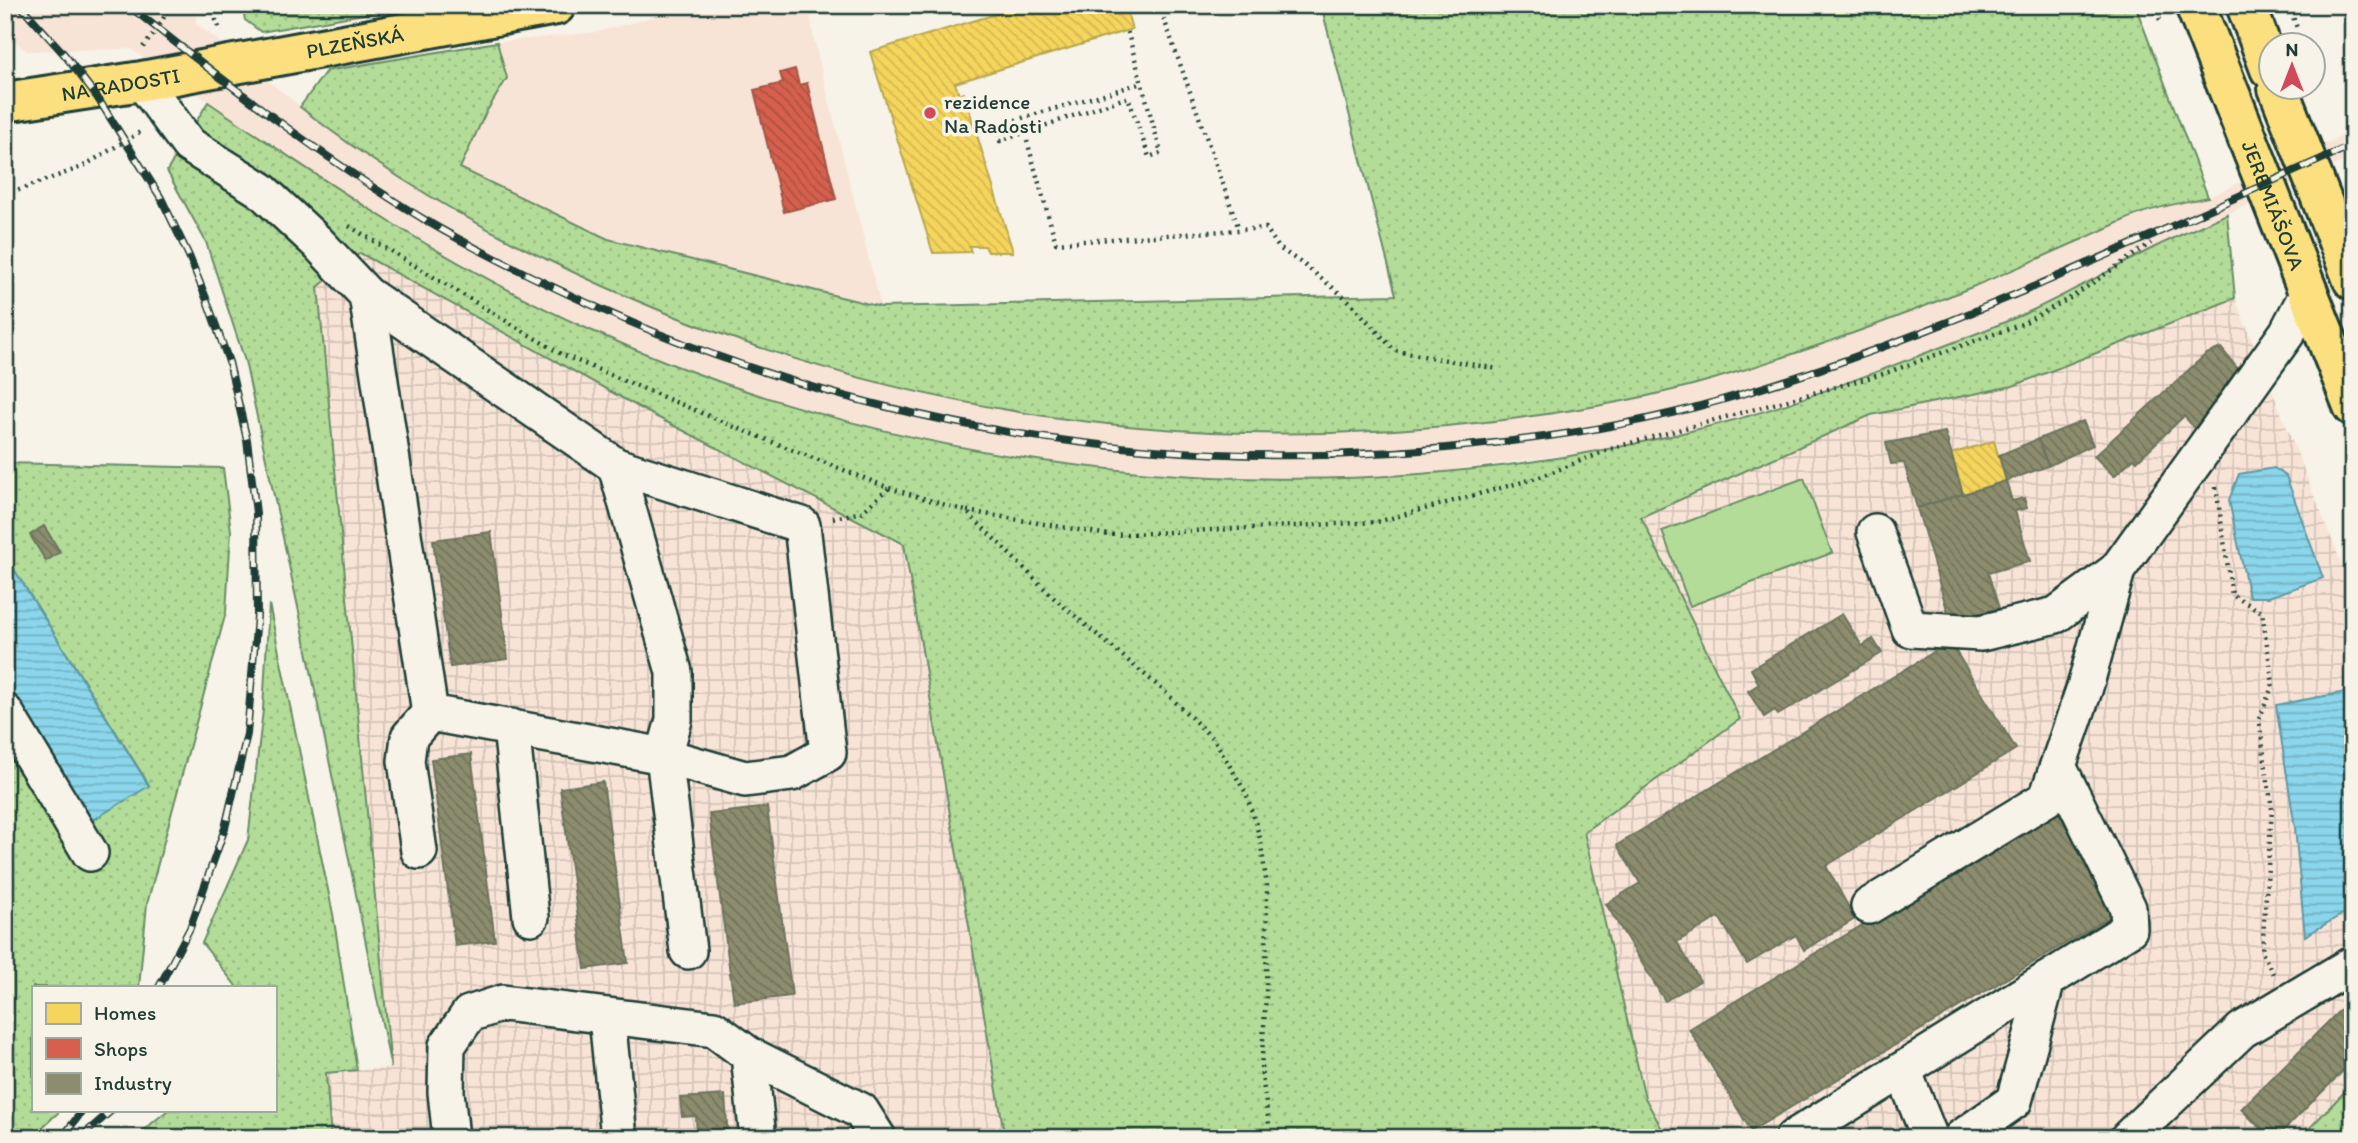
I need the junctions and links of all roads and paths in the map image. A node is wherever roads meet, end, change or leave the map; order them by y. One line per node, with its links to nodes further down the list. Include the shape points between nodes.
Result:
1 (556, 5): 11 (main road, PLZEŇSKÁ)
2 (1159, 5): 22 (path)
3 (2154, 5): 7 (path)
4 (2195, 5): 25 (main road, JEREMIÁŠOVA)
5 (2246, 5): 10 (main road)
6 (2289, 5): 9 (path)
7 (2160, 20)
8 (1127, 30): 13 (path)
9 (2298, 31)
10 (2256, 32)
11 (236, 64): 12 (main road, NA RADOSTI)
12 (142, 81): 14 (main road, NA RADOSTI); 16 (lane)
13 (1142, 83): 17 (path); 17 (path, via 1161,153 1149,157 1128,97 1000,141)
14 (5, 102)
15 (2283, 102): 24 (main road)
16 (166, 114): 20 (path, via 94,161); 26 (lane, via 188,145 261,190)
17 (995, 126): 18 (path)
18 (976, 132)
19 (1027, 141): 22 (path, via 1056,243)
20 (5, 195)
21 (344, 223): 31 (path, via 561,354)
22 (1239, 229): 27 (path, via 1266,228 1279,248 1347,299 1395,351)
23 (2151, 243): 32 (path, via 2072,297 2022,324 1883,374 1616,447 1537,478 1377,523 1109,535)
24 (2353, 280)
25 (2308, 293): 28 (main road, JEREMIÁŠOVA); 29 (lane, via 2287,333)
26 (367, 295): 30 (lane); 37 (lane)
27 (1498, 369)
28 (2353, 406)
29 (2212, 435): 35 (lane); 48 (path, via 2232,595 2262,612 2273,684 2259,720 2272,810 2262,952)
30 (617, 467): 33 (lane); 39 (lane, via 674,672 674,720)
31 (889, 488): 32 (path); 33 (path, via 862,512)
32 (966, 511): 56 (path, via 1056,600 1163,690 1215,741 1246,793 1260,838 1267,886 1261,1069)
33 (802, 525): 39 (lane, via 828,753 792,773 745,779)
34 (1875, 532): 35 (lane, via 1910,629 1981,632 2056,615)
35 (2117, 570): 40 (lane)
36 (5, 712): 42 (lane)
37 (430, 713): 38 (lane); 41 (lane, via 409,737 406,761)
38 (510, 727): 39 (lane); 44 (lane)
39 (664, 756): 45 (lane)
40 (2058, 766): 43 (lane, via 2047,798); 47 (lane, via 2128,908 2129,929)
41 (419, 851)
42 (90, 853)
43 (1869, 906)
44 (531, 916)
45 (688, 951)
46 (2353, 964): 48 (lane)
47 (2047, 979): 51 (lane); 59 (lane, via 2014,1101)
48 (2288, 1002): 60 (lane, via 2242,1030)
49 (607, 1017): 50 (lane, via 714,1029); 52 (lane, via 503,1003 469,1014 447,1046); 53 (lane)
50 (749, 1055): 54 (lane); 55 (lane, via 861,1111)
51 (1903, 1070): 57 (lane); 58 (lane)
52 (451, 1138)
53 (619, 1138)
54 (758, 1138)
55 (878, 1138)
56 (1271, 1138)
57 (1793, 1138)
58 (1930, 1138)
59 (1961, 1138)
60 (2128, 1138)

